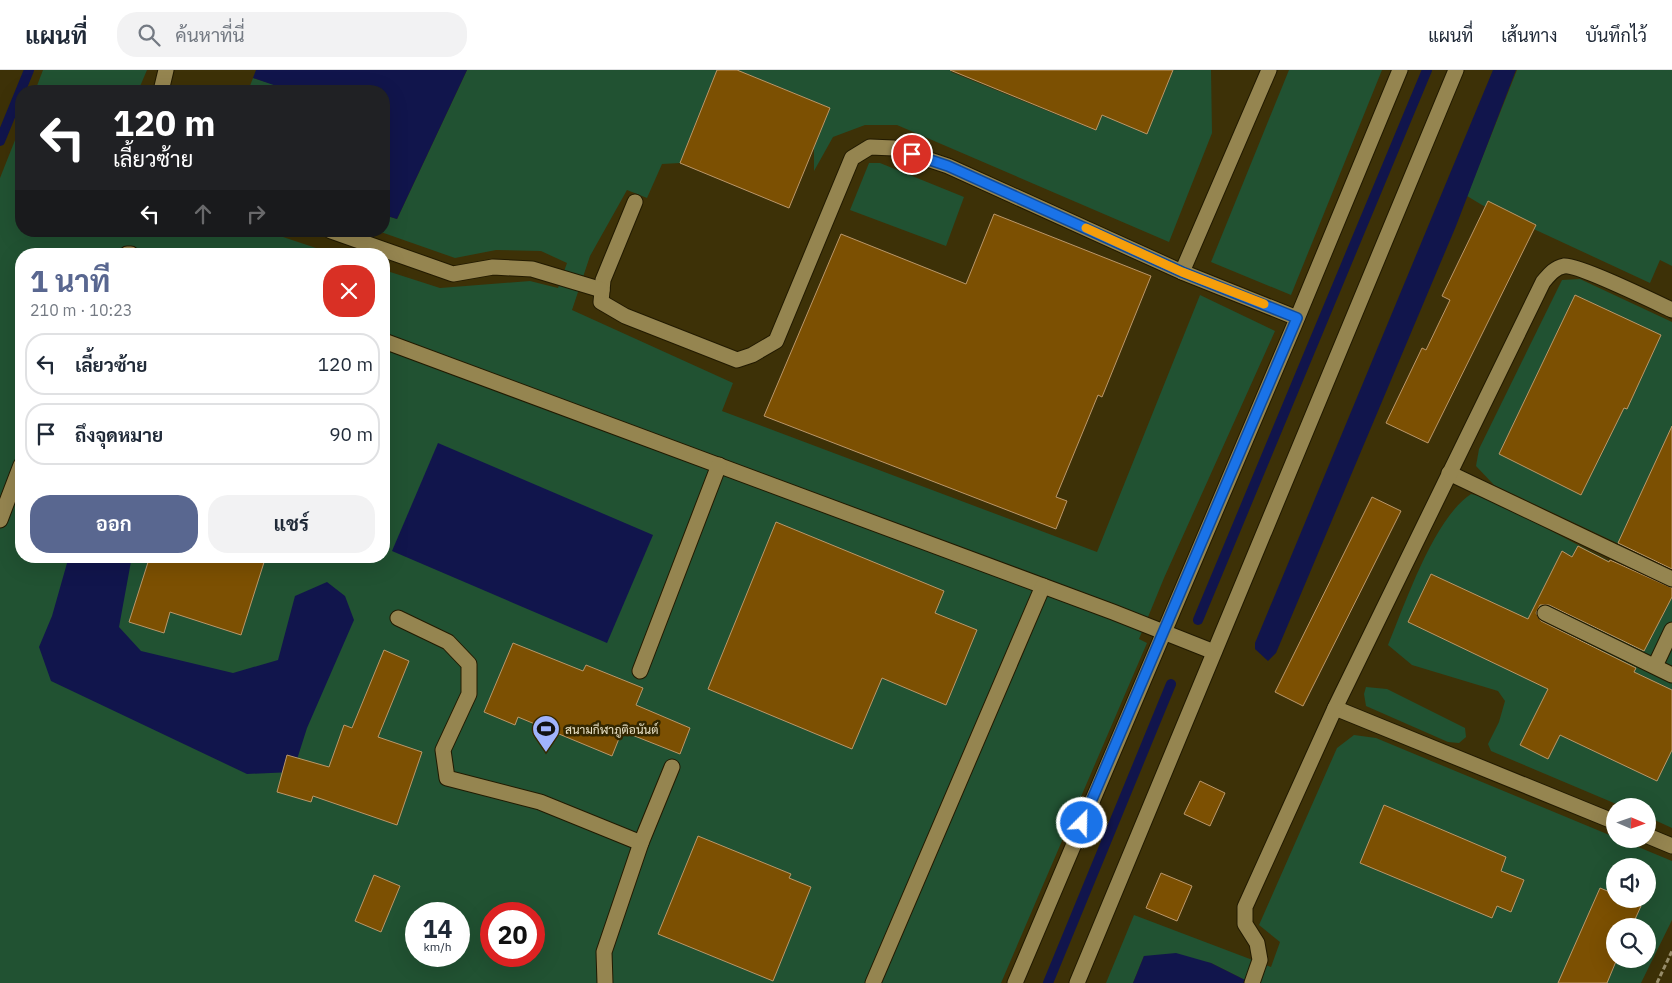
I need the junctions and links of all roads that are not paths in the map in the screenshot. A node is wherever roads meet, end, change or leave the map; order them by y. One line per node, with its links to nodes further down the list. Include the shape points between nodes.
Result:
1 (166, 70): 5 (lane)
2 (1269, 70): 10 (lane)
3 (1400, 70): 13 (lane)
4 (1456, 70): 26 (lane)
5 (162, 85)
6 (635, 202): 11 (lane, via 603,280)
7 (348, 237): 8 (lane)
8 (379, 248)
9 (390, 252): 11 (lane, via 453,274 494,267 532,268)
10 (1182, 272): 11 (lane, via 948,166 894,148 870,147 852,158 776,341 752,355 737,360 625,316 601,302); 13 (lane)
11 (602, 290)
12 (1672, 310): 16 (lane, via 1597,276 1566,266 1554,269 1543,282)
13 (1297, 318): 25 (lane)
14 (390, 343): 15 (lane)
15 (719, 465): 21 (lane); 28 (lane)
16 (1449, 473): 20 (lane); 30 (lane)
17 (15, 478): 18 (lane)
18 (3, 503): 19 (lane)
19 (0, 520)
20 (1672, 579)
21 (1043, 586): 25 (lane); 37 (lane)
22 (1545, 613): 27 (lane)
23 (398, 618): 34 (lane, via 448,642 469,664 469,694 443,750 447,778 540,802)
24 (1672, 630): 27 (lane)
25 (1163, 631): 26 (lane); 38 (lane)
26 (1214, 652): 39 (lane)
27 (1655, 666): 29 (lane)
28 (640, 671)
29 (1672, 675)
30 (1335, 708): 32 (lane); 40 (lane, via 1245,907 1245,924 1257,943 1260,960)
31 (672, 767): 34 (lane)
32 (1606, 818)
33 (1656, 839): 35 (lane)
34 (641, 842): 36 (lane, via 604,952)
35 (1672, 846)
36 (605, 983)
37 (874, 983)
38 (1015, 983)
39 (1077, 983)
40 (1252, 983)

